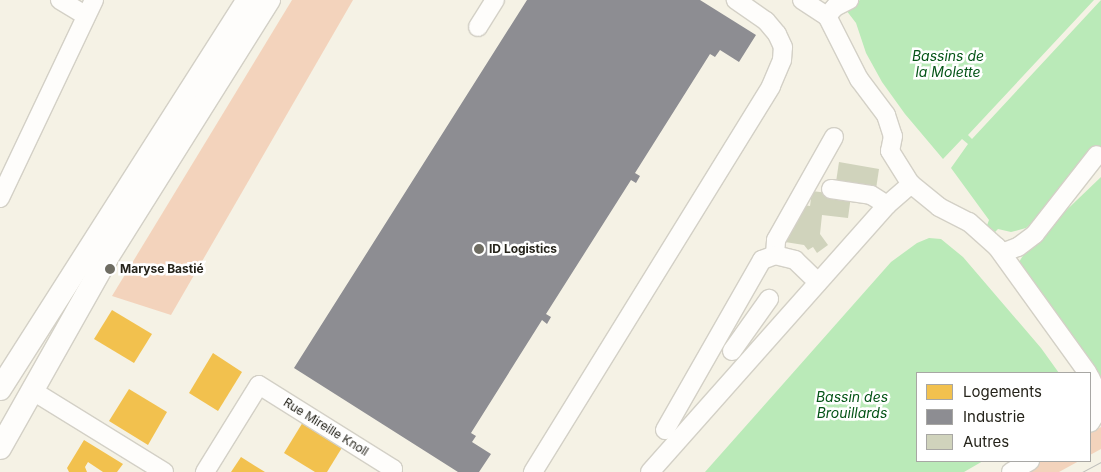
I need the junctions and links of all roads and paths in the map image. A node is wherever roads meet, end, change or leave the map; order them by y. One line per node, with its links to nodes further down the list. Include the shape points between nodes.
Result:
1 (60, 0): 8 (street)
2 (248, 0): 27 (main road)
3 (269, 0): 28 (main road, via 107,258)
4 (495, 0): 10 (street)
5 (736, 0): 37 (street, via 766,21 778,34 783,47 782,60 771,86)
6 (802, 0): 9 (street)
7 (848, 0): 9 (street)
8 (90, 8): 15 (street)
9 (825, 8): 13 (street, via 858,79 891,125 890,151)
10 (478, 27)
11 (834, 137): 18 (street, via 776,240)
12 (1097, 155): 17 (street, via 1035,234 1018,247)
13 (911, 184): 16 (street); 17 (street, via 939,207 969,222)
14 (831, 189): 16 (street, via 871,195)
15 (0, 198)
16 (887, 205): 19 (street)
17 (1002, 253): 25 (street)
18 (775, 255): 19 (street, via 795,260); 21 (street, via 762,260)
19 (818, 282): 23 (street)
20 (770, 299): 22 (street)
21 (712, 348): 22 (street); 24 (street)
22 (732, 352): 23 (street)
23 (746, 364): 29 (street)
24 (700, 368): 29 (street); 31 (street)
25 (1087, 372)
26 (1091, 379): 30 (street, via 1097,392)
27 (0, 389)
28 (33, 391): 32 (main road); 35 (street)
29 (716, 398): 38 (street)
30 (1097, 413)
31 (665, 430)
32 (0, 448)
33 (1028, 462): 39 (street)
34 (392, 470): 36 (street, Rue Mireille Knoll, via 259,386)
35 (164, 472)
36 (205, 472)
37 (533, 472)
38 (650, 472)
39 (1012, 472)

